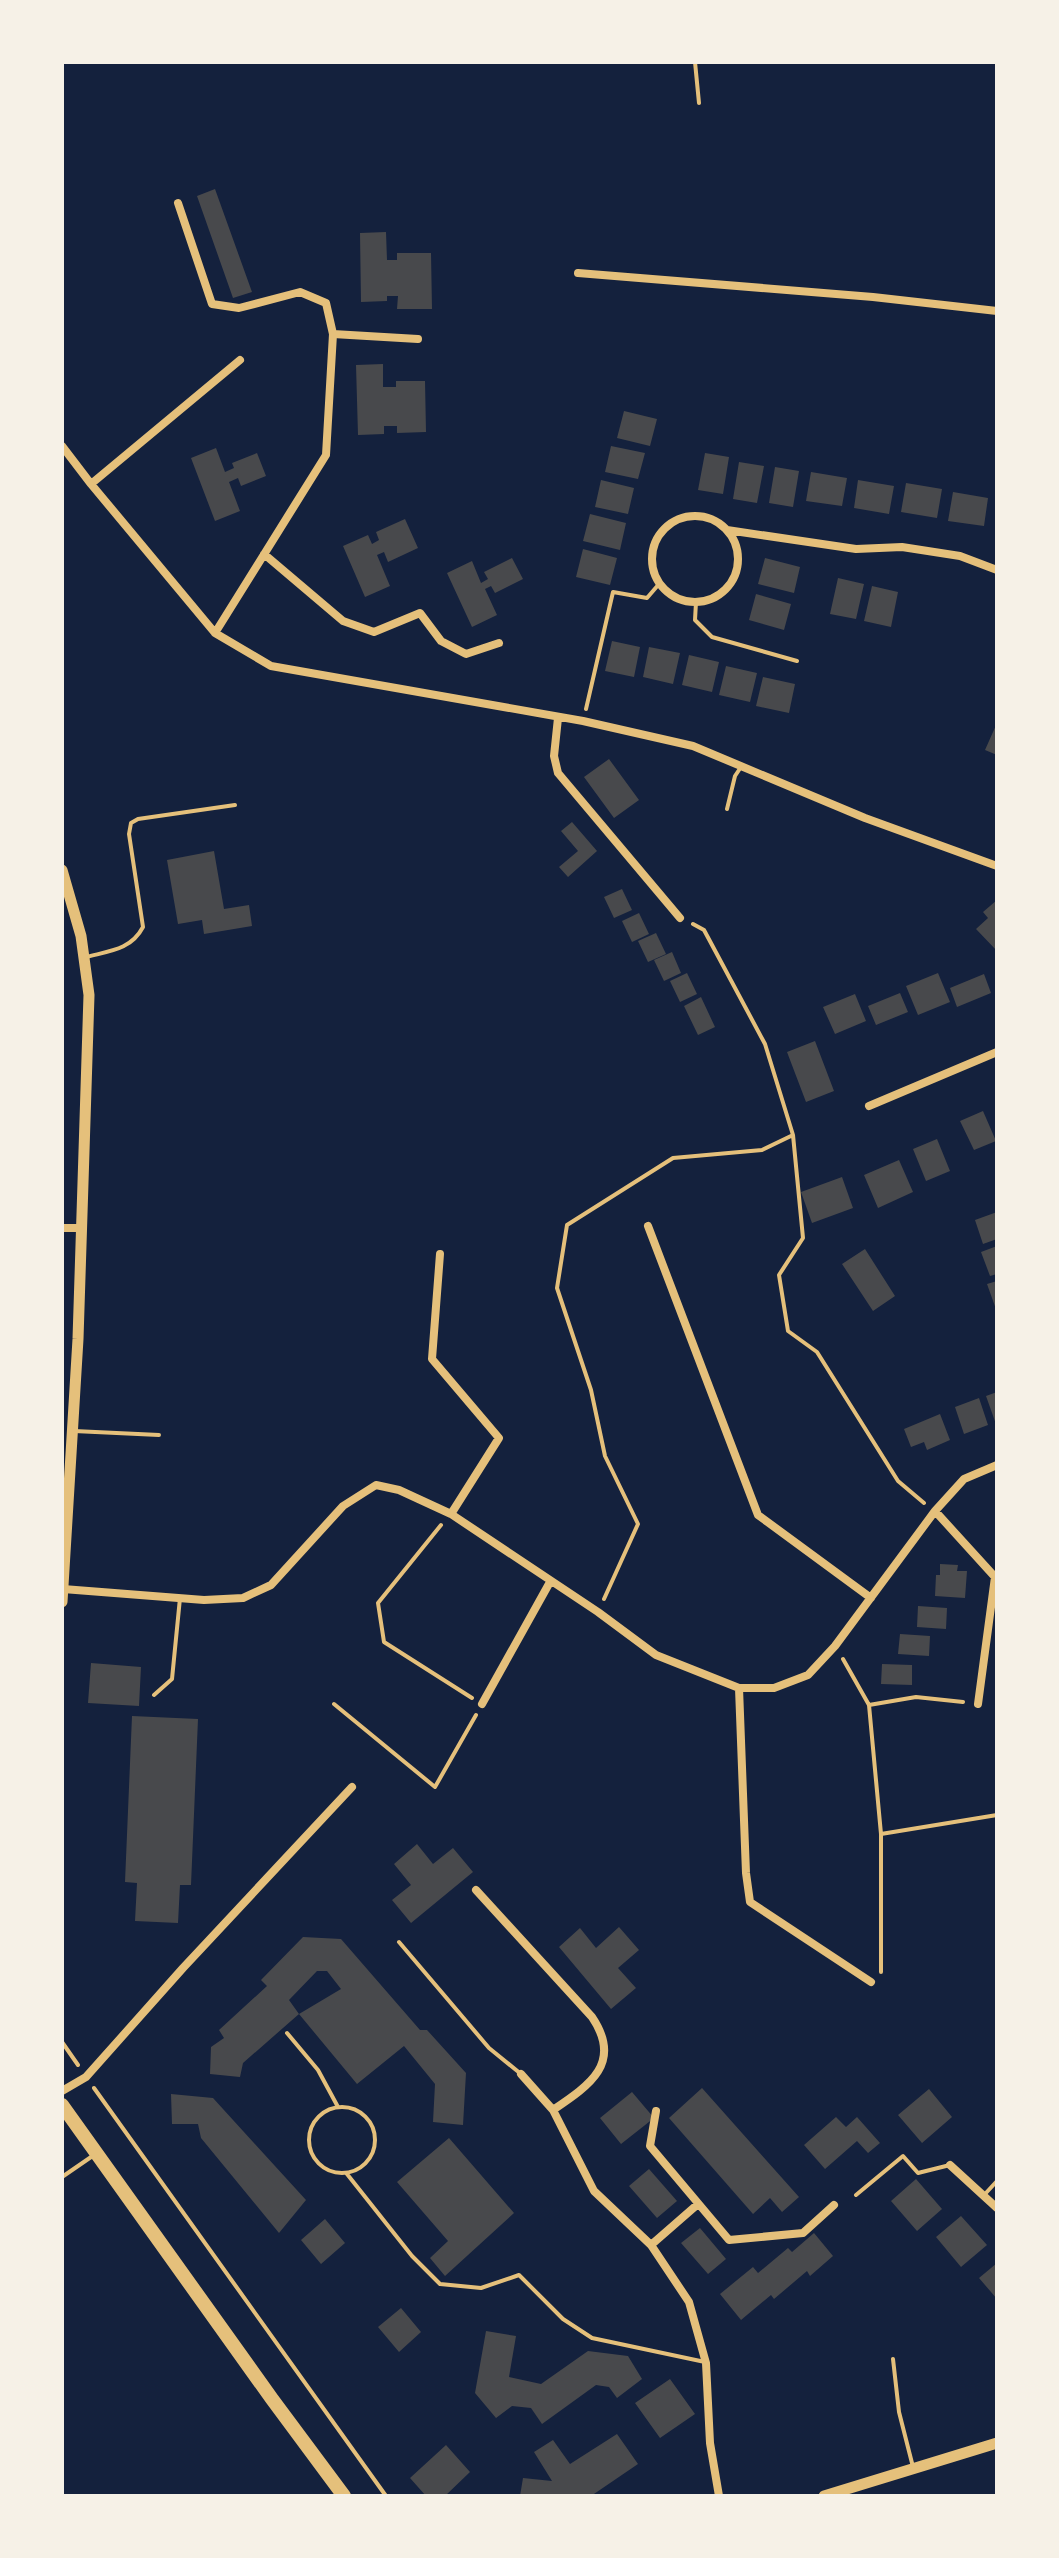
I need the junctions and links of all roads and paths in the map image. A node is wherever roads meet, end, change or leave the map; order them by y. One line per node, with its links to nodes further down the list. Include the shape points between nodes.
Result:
1 (695, 62): 2 (lane)
2 (699, 103)
3 (178, 203): 6 (street, via 212,304 239,308 300,292 326,303)
4 (578, 273): 5 (street)
5 (997, 311)
6 (333, 334): 7 (street); 12 (street, via 326,455)
7 (418, 339)
8 (240, 360): 10 (street)
9 (62, 446): 10 (street)
10 (91, 484): 16 (street)
11 (727, 530): 13 (street, via 856,549 902,547 960,556); 14 (street, via 702,516 688,516 662,530 651,557); 15 (street, via 735,542 736,570 721,593)
12 (264, 554): 16 (street); 17 (street, via 343,621 374,632 420,613 441,641 466,654)
13 (997, 570)
14 (659, 584): 15 (street, via 669,594); 20 (path, via 647,598 613,592)
15 (696, 602): 18 (lane, via 695,620 712,637)
16 (215, 633): 19 (street, via 271,666)
17 (499, 643)
18 (797, 661)
19 (558, 718): 20 (street); 26 (street, via 558,773)
20 (583, 721): 21 (street, via 693,746)
21 (742, 765): 23 (lane); 24 (street)
22 (235, 805): 27 (lane, via 131,823 143,927 123,947)
23 (727, 809)
24 (997, 866)
25 (62, 870): 27 (street)
26 (680, 918): 30 (path, via 704,930 765,1044)
27 (84, 958): 33 (street, via 89,995)
28 (997, 1052): 29 (street)
29 (869, 1106)
30 (793, 1135): 38 (path, via 803,1238 779,1275 788,1331 817,1352 898,1481); 45 (path, via 762,1150 673,1158 567,1225 557,1288 591,1390 605,1456 638,1524)
31 (648, 1226): 43 (street, via 758,1515)
32 (62, 1228): 33 (street)
33 (80, 1228): 35 (street)
34 (440, 1254): 39 (street, via 432,1359 499,1438)
35 (72, 1431): 36 (lane); 41 (street)
36 (159, 1435)
37 (997, 1465): 38 (street, via 964,1479)
38 (935, 1511): 43 (street); 51 (street, via 995,1577)
39 (451, 1514): 40 (street); 42 (street, via 376,1485 343,1506 271,1585 243,1598); 50 (path, via 378,1603 384,1642)
40 (550, 1582): 45 (street); 50 (street)
41 (63, 1589): 42 (street); 44 (street)
42 (180, 1598): 48 (lane, via 172,1679)
43 (871, 1598): 46 (street)
44 (62, 1602)
45 (598, 1612): 47 (street, via 656,1655)
46 (835, 1646): 47 (street, via 808,1675 774,1688); 52 (path)
47 (739, 1688): 59 (street, via 750,1902)
48 (154, 1695)
49 (334, 1704): 50 (path, via 435,1787)
50 (482, 1704)
51 (978, 1704): 52 (path, via 916,1697)
52 (869, 1705): 55 (path)
53 (352, 1787): 63 (street)
54 (997, 1815): 55 (path)
55 (881, 1834): 58 (path)
56 (476, 1890): 67 (street, via 602,2032 602,2065 595,2079)
57 (399, 1942): 62 (lane, via 489,2048)
58 (881, 1972)
59 (871, 1982)
60 (287, 2033): 66 (path, via 318,2070)
61 (62, 2042): 63 (path)
62 (521, 2074): 67 (street)
63 (86, 2077): 64 (street); 85 (path)
64 (62, 2091)
65 (62, 2105): 69 (main road)
66 (338, 2107): 71 (lane, via 359,2111 375,2131 372,2157); 71 (lane, via 314,2122 308,2141 317,2163)
67 (553, 2110): 79 (street, via 594,2191)
68 (656, 2111): 76 (street, via 650,2146)
69 (96, 2154): 72 (lane); 84 (main road)
70 (950, 2165): 74 (lane, via 918,2173 903,2156); 75 (street)
71 (347, 2174): 81 (lane, via 440,2284 481,2288 519,2275 563,2319 592,2338)
72 (62, 2177)
73 (997, 2181): 75 (lane)
74 (856, 2195)
75 (984, 2196): 78 (street)
76 (698, 2204): 77 (street, via 729,2240 803,2233); 79 (street)
77 (834, 2205)
78 (997, 2208)
79 (651, 2245): 81 (street, via 689,2302)
80 (893, 2359): 83 (lane, via 899,2412)
81 (706, 2363): 86 (street)
82 (997, 2443): 83 (street)
83 (914, 2469): 87 (street)
84 (344, 2496)
85 (386, 2496)
86 (719, 2496)
87 (824, 2496)

